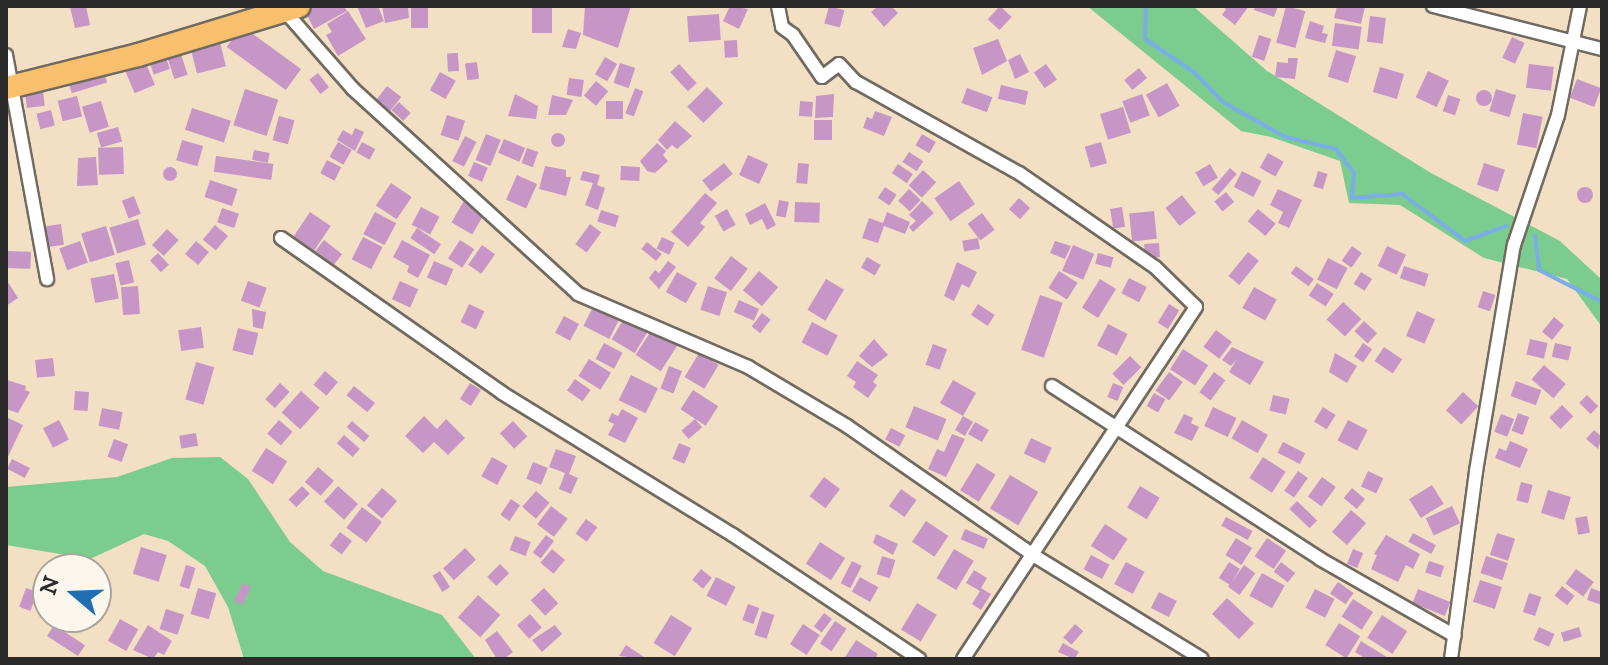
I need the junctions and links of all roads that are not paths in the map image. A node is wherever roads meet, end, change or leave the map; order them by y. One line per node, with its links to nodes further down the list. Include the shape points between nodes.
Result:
1 (778, 6): 12 (street, via 782,27 822,77 839,64 856,82 1019,173 1155,267 1196,307)
2 (1433, 6): 5 (street)
3 (1580, 6): 5 (street)
4 (288, 8): 8 (highway); 13 (street, via 353,89 578,294 748,367 847,426)
5 (1572, 42): 6 (street); 14 (street, via 1558,115 1514,245)
6 (1602, 49)
7 (6, 55): 8 (street)
8 (9, 87): 10 (street)
9 (281, 238): 15 (street, via 502,393 733,535)
10 (47, 279)
11 (1052, 386): 12 (street)
12 (1117, 429): 13 (street); 14 (street, via 1320,559)
13 (1033, 555): 16 (street); 17 (street)
14 (1455, 636): 18 (street)
15 (919, 659)
16 (963, 659)
17 (1202, 659)
18 (1451, 659)

